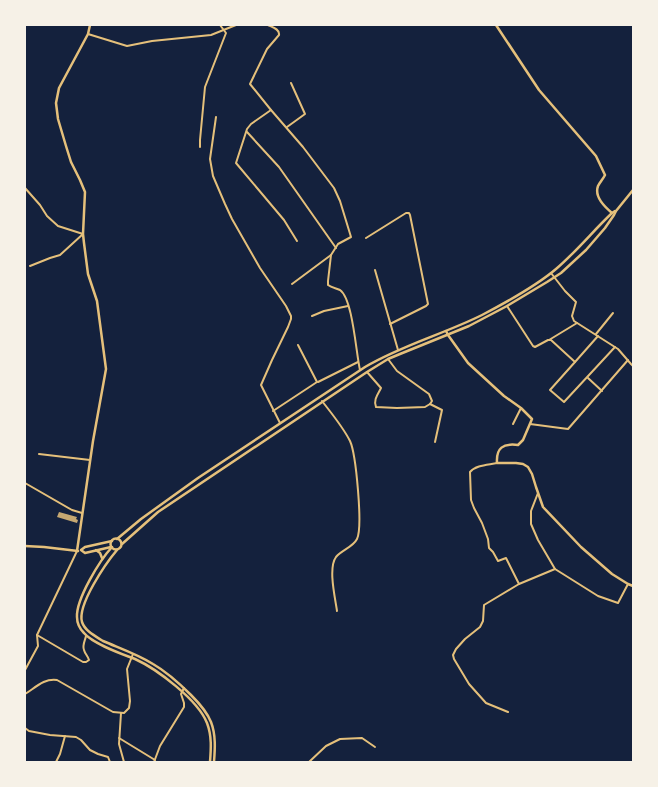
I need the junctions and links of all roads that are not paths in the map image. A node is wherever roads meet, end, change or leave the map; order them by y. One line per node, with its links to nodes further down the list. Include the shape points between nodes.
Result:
1 (90, 25): 7 (main road)
2 (220, 25): 6 (street)
3 (236, 25): 6 (street)
4 (268, 25): 9 (street, via 278,30 279,35 267,49 250,84)
5 (496, 25): 16 (main road, via 539,90 596,156 605,175 597,193 603,205)
6 (224, 30): 7 (street, via 211,35 127,46); 13 (street, via 226,33 205,87)
7 (88, 34): 17 (main road, via 59,88 56,102 58,119 71,162 85,192)
8 (291, 83): 11 (street, via 305,114)
9 (271, 110): 11 (street); 12 (street, via 250,124)
10 (216, 117): 55 (street, via 210,159 213,176 232,219 291,316 261,385)
11 (287, 128): 20 (street, via 330,183 340,201 351,237 338,244)
12 (247, 132): 19 (street, via 236,163 284,220); 20 (street, via 279,167)
13 (200, 147)
14 (25, 188): 17 (street, via 58,226)
15 (633, 190): 16 (main road)
16 (613, 214): 24 (main road); 25 (main road, via 586,250)
17 (83, 234): 22 (street, via 60,255); 65 (main road, via 88,274 97,301 106,369)
18 (366, 238): 32 (street, via 409,213 428,304)
19 (297, 241)
20 (336, 248): 21 (street)
21 (331, 255): 26 (street); 27 (street, via 328,285 340,290)
22 (30, 266)
23 (375, 270): 32 (street)
24 (551, 273): 25 (street); 33 (main road, via 496,307)
25 (554, 277): 28 (main road); 31 (street, via 576,302 572,316)
26 (292, 284)
27 (348, 306): 30 (street); 42 (street)
28 (507, 306): 35 (main road); 36 (street, via 533,346)
29 (613, 313): 34 (street)
30 (312, 316)
31 (577, 323): 34 (street); 36 (street)
32 (390, 324): 39 (street)
33 (446, 331): 35 (main road); 39 (main road)
34 (597, 335): 38 (street); 43 (street)
35 (448, 336): 40 (main road); 54 (main road, via 468,363)
36 (548, 340): 43 (street, via 555,343)
37 (298, 345): 50 (street)
38 (615, 347): 41 (street); 48 (street)
39 (398, 350): 45 (main road)
40 (388, 359): 46 (main road); 53 (street, via 397,371 429,394 432,401)
41 (628, 360): 44 (street); 51 (street)
42 (358, 362): 45 (street); 50 (street)
43 (575, 362): 48 (street, via 550,390 564,402)
44 (633, 366)
45 (360, 370): 47 (main road)
46 (367, 372): 49 (main road); 53 (street, via 381,388 375,400 376,407 425,407)
47 (350, 377): 49 (main road); 56 (main road)
48 (588, 377): 51 (street)
49 (352, 381): 52 (main road)
50 (317, 382): 55 (street)
51 (602, 391): 60 (street, via 568,429)
52 (322, 401): 57 (main road); 83 (street, via 351,443 359,504 358,538 336,556 333,563 332,582)
53 (430, 404): 61 (street, via 442,410)
54 (521, 408): 59 (street); 60 (main road, via 532,419)
55 (273, 411): 58 (street)
56 (291, 418): 57 (main road); 58 (main road)
57 (293, 421): 63 (main road)
58 (280, 424): 62 (main road)
59 (513, 424)
60 (530, 424): 66 (main road, via 518,445 509,444 499,449)
61 (435, 442)
62 (242, 450): 63 (main road); 70 (main road, via 164,502)
63 (244, 453): 72 (main road, via 158,512)
64 (39, 454): 65 (street)
65 (90, 460): 69 (main road)
66 (497, 463): 68 (main road, via 516,463 528,467); 80 (street, via 472,469 471,500 482,523 489,548 498,561 506,558)
67 (25, 483): 69 (street)
68 (538, 493): 79 (street, via 531,511 531,524); 81 (main road, via 544,507 581,547 612,574)
69 (82, 514): 75 (main road)
70 (117, 539): 71 (main road); 72 (main road)
71 (112, 541): 74 (main road); 75 (main road)
72 (122, 544): 77 (main road)
73 (25, 546): 75 (main road)
74 (112, 547): 76 (main road); 77 (main road); 78 (main road)
75 (79, 550): 76 (main road, via 85,553); 84 (street)
76 (96, 550): 78 (main road)
77 (117, 550): 86 (main road, via 104,566 87,598 82,622 95,636)
78 (102, 559): 85 (main road, via 80,601 77,618)
79 (555, 569): 80 (street); 81 (street, via 598,596 618,603)
80 (519, 584): 92 (street, via 484,605 480,627 465,639 453,654 469,684 486,704)
81 (628, 584): 82 (main road)
82 (633, 586)
83 (337, 611)
84 (37, 636): 85 (street, via 83,662 89,660 83,644); 88 (street, via 38,646)
85 (86, 636): 87 (main road)
86 (133, 654): 87 (street); 89 (main road, via 153,663)
87 (131, 658): 90 (main road, via 157,671); 93 (street, via 127,669 129,708)
88 (25, 670)
89 (184, 688): 90 (street); 103 (main road, via 204,709 212,723 215,740)
90 (181, 692): 98 (street, via 184,707 160,746); 102 (main road, via 197,708 206,722 211,746)
91 (25, 694): 93 (street, via 46,681 57,680 113,712)
92 (508, 712)
93 (121, 713): 96 (street)
94 (25, 728): 95 (street, via 29,731)
95 (65, 736): 99 (street); 100 (street, via 76,737 90,750 108,757)
96 (119, 738): 98 (street); 101 (street)
97 (375, 747): 104 (street, via 362,738 340,739 326,746)
98 (154, 761)
99 (56, 762)
100 (110, 762)
101 (124, 762)
102 (210, 762)
103 (214, 762)
104 (309, 762)

